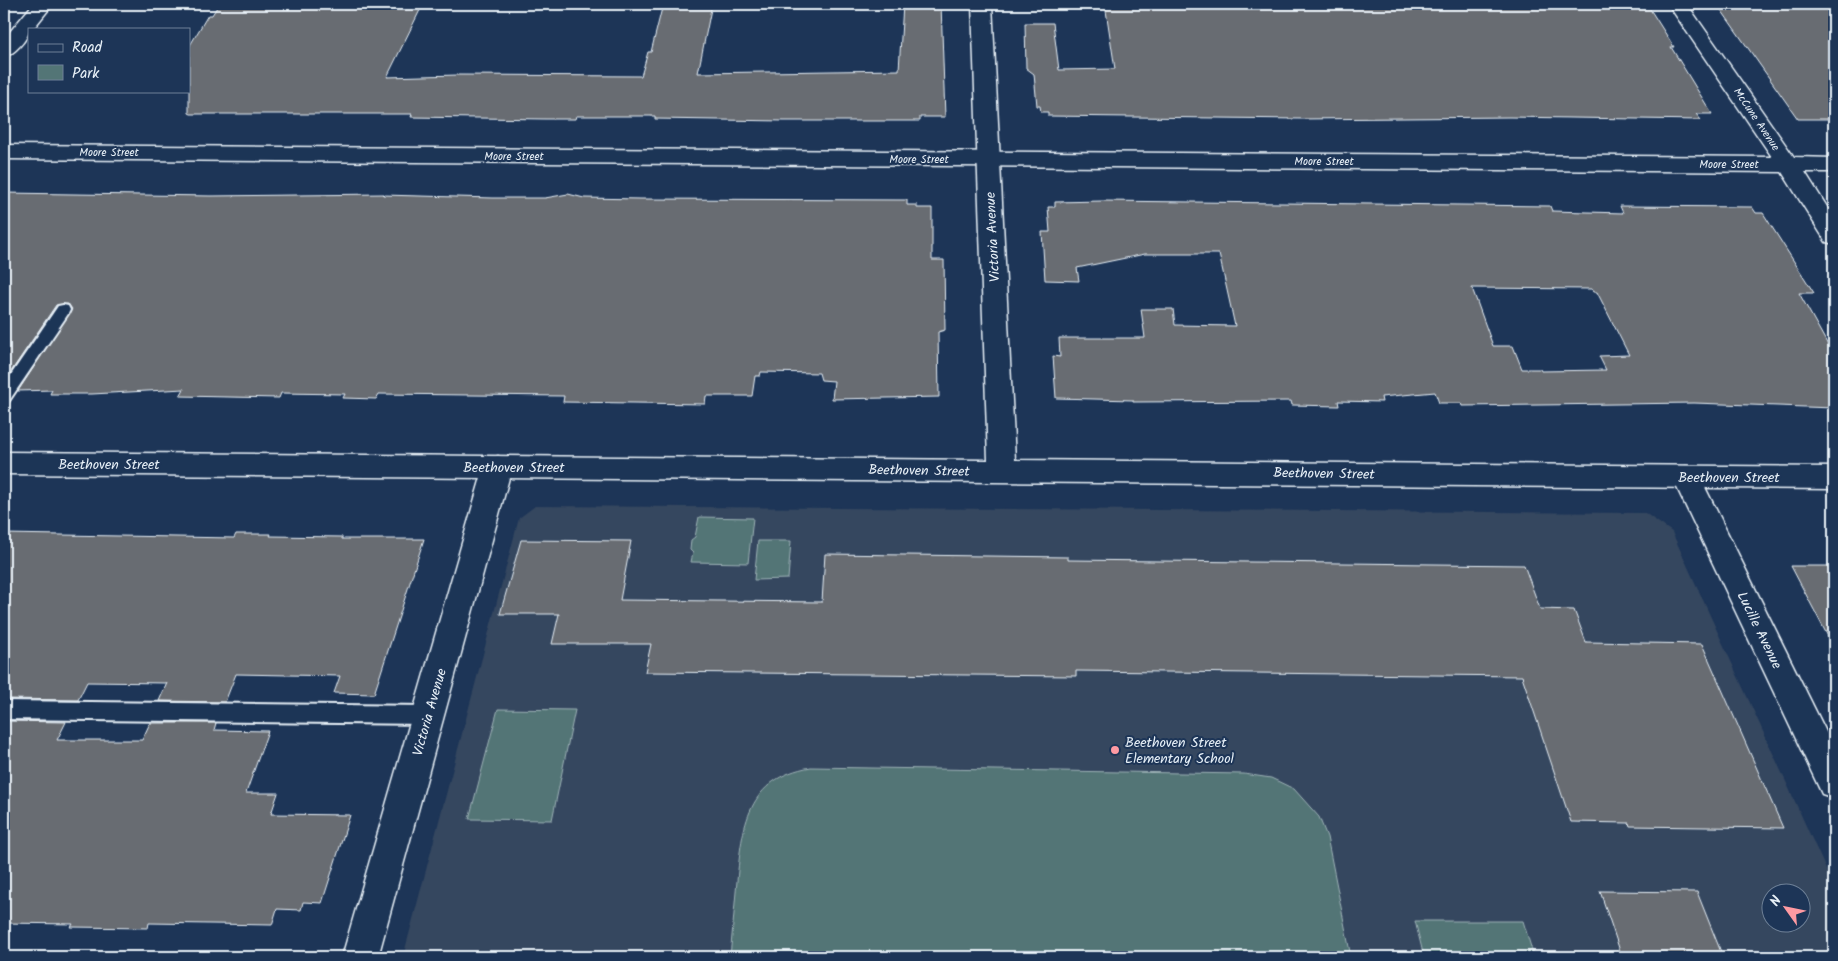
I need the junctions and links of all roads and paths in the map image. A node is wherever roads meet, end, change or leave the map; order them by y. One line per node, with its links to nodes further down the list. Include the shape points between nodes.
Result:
1 (43, 4): 4 (street)
2 (982, 4): 6 (street, Victoria Avenue)
3 (1678, 4): 7 (street, McCune Avenue)
4 (4, 51)
5 (4, 152): 6 (street, Moore Street)
6 (988, 159): 7 (street, Moore Street); 14 (street, Victoria Avenue)
7 (1789, 165): 8 (street, Moore Street); 9 (street, McCune Avenue)
8 (1834, 165)
9 (1834, 236)
10 (63, 310): 11 (lane)
11 (4, 397)
12 (4, 463): 13 (street, Beethoven Street)
13 (498, 467): 14 (street, Beethoven Street); 18 (street, Victoria Avenue)
14 (1002, 471): 15 (street, Beethoven Street)
15 (1686, 477): 16 (street, Beethoven Street); 19 (street, Lucille Avenue)
16 (1834, 478)
17 (4, 710): 18 (lane)
18 (428, 715): 20 (street, Victoria Avenue)
19 (1834, 782)
20 (360, 957)

